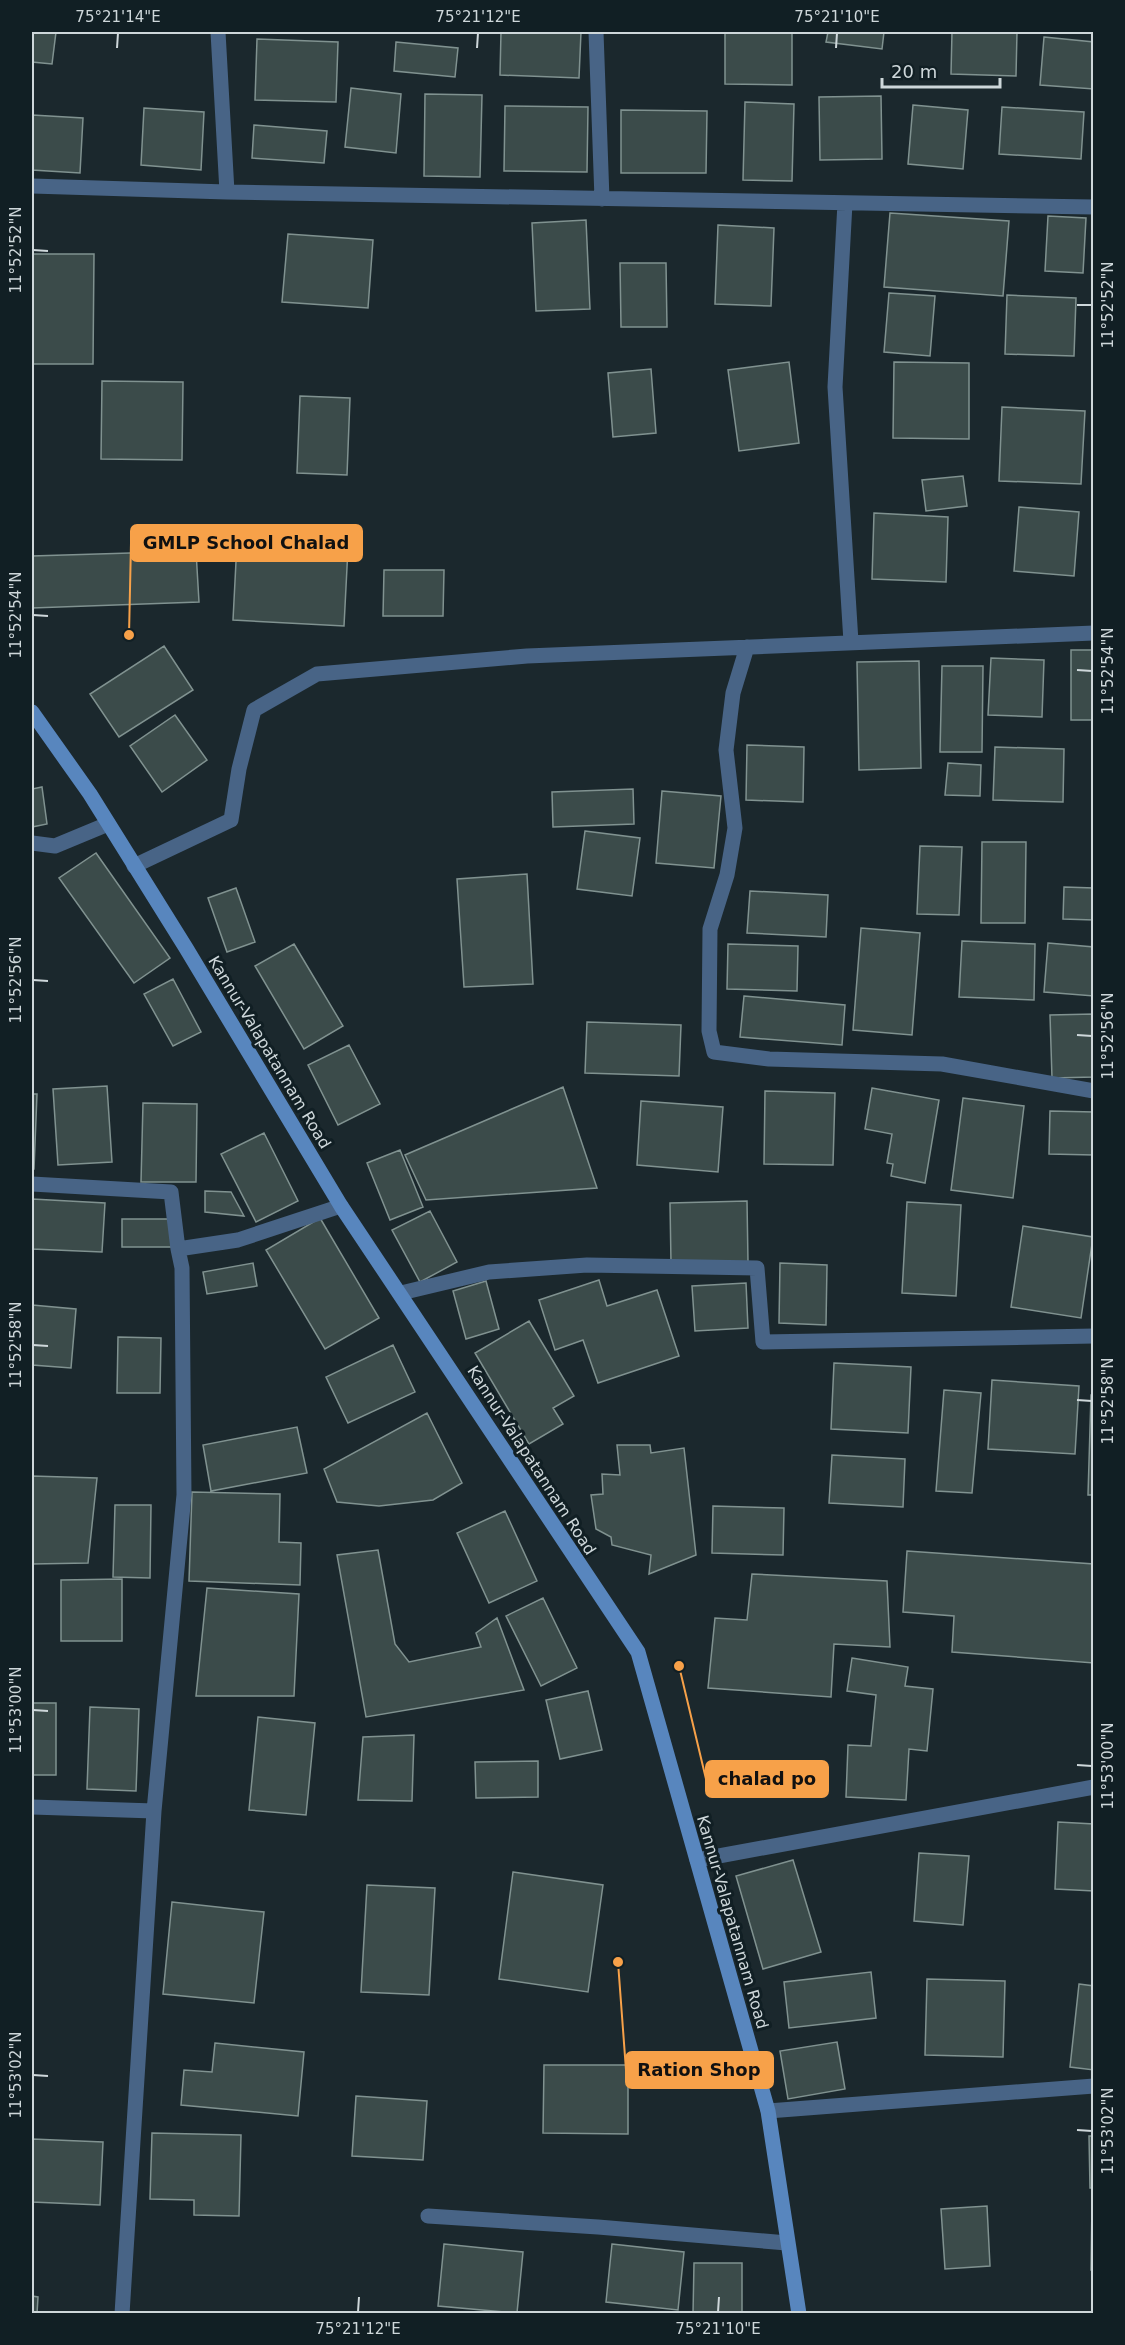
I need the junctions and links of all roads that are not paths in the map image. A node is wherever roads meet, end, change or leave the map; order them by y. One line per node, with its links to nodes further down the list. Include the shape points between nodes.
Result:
1 (218, 32): 4 (street)
2 (596, 32): 5 (street)
3 (32, 186): 4 (street)
4 (227, 192): 5 (street)
5 (602, 199): 6 (street)
6 (845, 203): 7 (street); 9 (street, via 835,387)
7 (1094, 207)
8 (1094, 633): 9 (street)
9 (851, 642): 10 (street)
10 (747, 647): 14 (street, via 527,656 317,674 254,710 231,820); 15 (street, via 733,693 726,750 735,828 727,875 710,929 709,1031 714,1053 769,1059 942,1064)
11 (32, 712): 12 (main road, Kannur-Valapatannam Road)
12 (108, 824): 13 (street, via 55,846); 14 (main road, Kannur-Valapatannam Road)
13 (32, 843)
14 (135, 866): 17 (main road, Kannur-Valapatannam Road)
15 (1094, 1090)
16 (32, 1184): 18 (street, via 171,1192)
17 (341, 1206): 18 (street, via 238,1240); 19 (main road, Kannur-Valapatannam Road)
18 (178, 1248): 23 (street, via 182,1268 184,1495)
19 (401, 1293): 20 (street, via 489,1272 587,1265 758,1268 763,1342); 24 (main road, Kannur-Valapatannam Road, via 638,1652)
20 (1094, 1336)
21 (1094, 1787): 24 (street)
22 (32, 1807): 23 (street)
23 (154, 1811): 29 (street)
24 (697, 1860): 26 (main road, Kannur-Valapatannam Road)
25 (1094, 2086): 26 (street)
26 (768, 2111): 28 (main road, Kannur-Valapatannam Road)
27 (428, 2216): 28 (street)
28 (787, 2243): 30 (main road, Kannur-Valapatannam Road)
29 (122, 2313)
30 (799, 2313)

